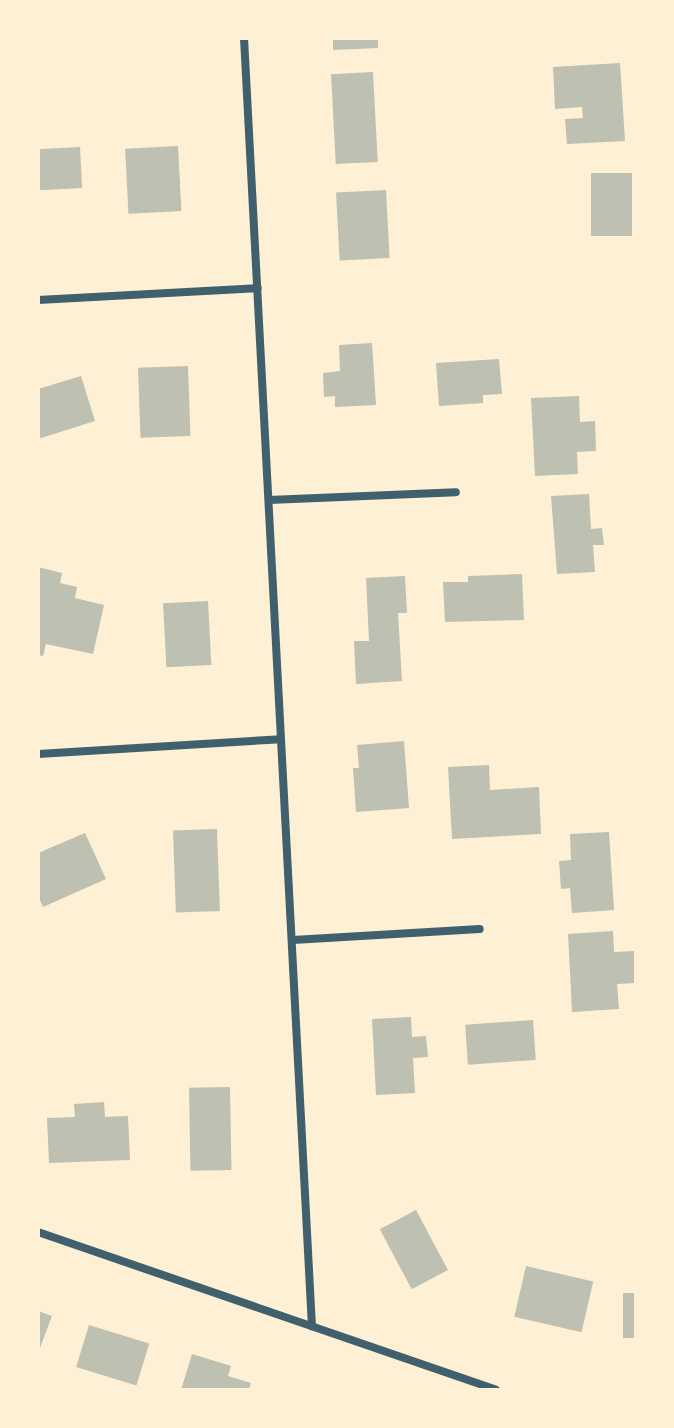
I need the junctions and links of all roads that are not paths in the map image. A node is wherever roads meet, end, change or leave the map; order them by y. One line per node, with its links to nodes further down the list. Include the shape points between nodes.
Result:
1 (244, 38): 2 (street)
2 (258, 288): 3 (street); 5 (street)
3 (38, 300)
4 (456, 492): 5 (street)
5 (269, 500): 6 (street)
6 (281, 739): 7 (street); 9 (street)
7 (38, 754)
8 (480, 929): 9 (street)
9 (293, 940): 11 (street)
10 (38, 1232): 11 (street)
11 (312, 1326): 12 (street)
12 (496, 1390)

